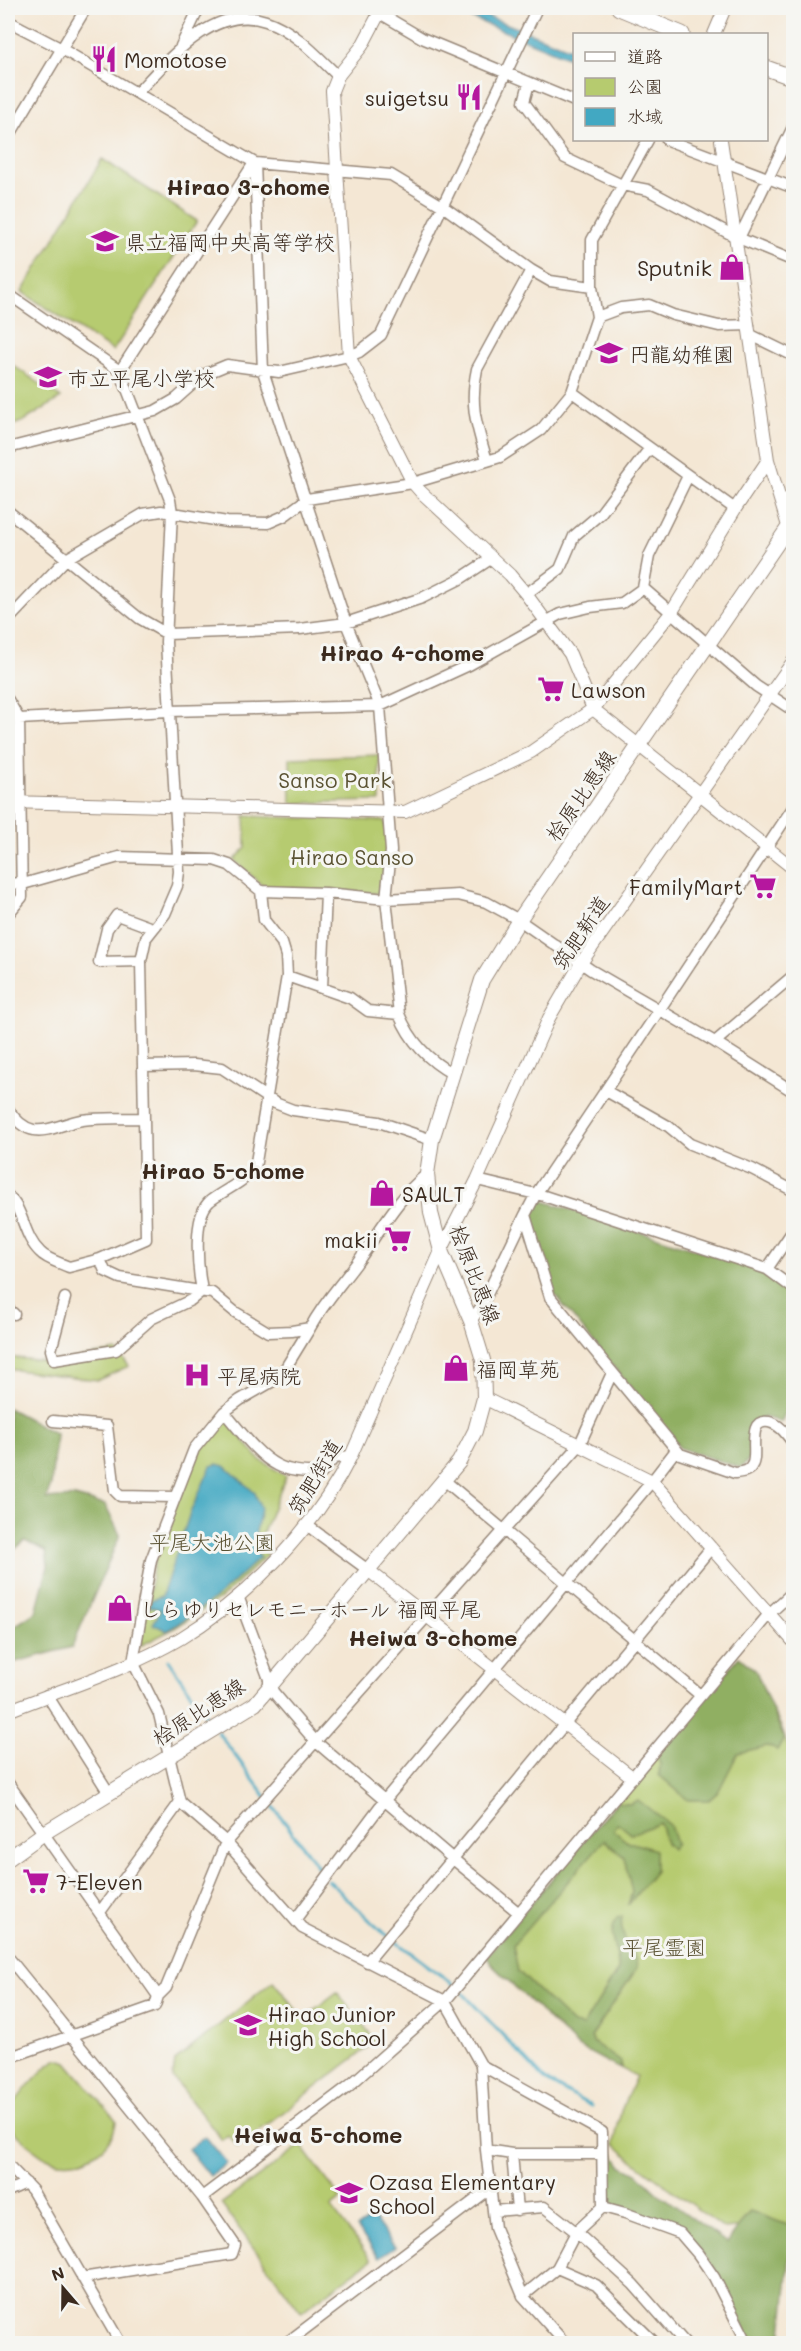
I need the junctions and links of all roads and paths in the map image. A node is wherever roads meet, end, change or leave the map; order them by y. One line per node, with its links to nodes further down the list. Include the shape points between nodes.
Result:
1 (86, 8): 11 (street)
2 (199, 8): 10 (street)
3 (537, 8): 13 (street)
4 (620, 8): 8 (main road)
5 (725, 8): 9 (street)
6 (378, 9): 13 (street, via 422,38); 14 (street, via 362,46)
7 (8, 21): 11 (street)
8 (680, 33)
9 (714, 33)
10 (181, 46): 14 (street, via 215,25 237,18 264,20 299,40); 17 (street)
11 (62, 49): 17 (street); 20 (street)
12 (768, 69): 15 (main road)
13 (507, 74): 16 (street); 30 (street)
14 (338, 76): 26 (street, via 332,91)
15 (794, 78)
16 (529, 83): 18 (street); 28 (street, via 524,102 565,158)
17 (137, 93): 25 (street)
18 (573, 102)
19 (794, 125): 27 (street)
20 (8, 138)
21 (647, 141): 28 (street)
22 (670, 141): 24 (street)
23 (721, 141): 24 (street)
24 (724, 162): 27 (street); 31 (street)
25 (255, 163): 26 (street); 40 (street); 41 (street)
26 (338, 171): 30 (street, via 391,175); 38 (street)
27 (770, 178): 29 (street); 31 (street)
28 (622, 185): 31 (street, via 648,190); 34 (street, via 592,240)
29 (794, 188)
30 (444, 207): 33 (street); 38 (street, via 381,335)
31 (738, 238): 32 (street); 37 (street)
32 (794, 261)
33 (531, 270): 34 (street, via 550,280); 47 (street, via 477,369 472,407)
34 (592, 287): 36 (street)
35 (8, 294): 40 (street)
36 (597, 317): 37 (street, via 621,308 649,305 673,315); 42 (street)
37 (750, 330): 39 (street); 46 (street)
38 (349, 356): 41 (street, via 279,372); 49 (street)
39 (794, 356)
40 (120, 371): 43 (street)
41 (263, 371): 43 (street, via 226,365 203,375 176,399); 50 (street)
42 (572, 392): 45 (street); 47 (street, via 541,430 500,457)
43 (137, 416): 44 (street); 53 (street)
44 (8, 448)
45 (650, 448): 48 (street); 58 (street, via 600,514 574,536 560,569)
46 (768, 460): 51 (street); 54 (street)
47 (487, 461): 49 (street)
48 (688, 476): 51 (street); 57 (street, via 649,556)
49 (413, 483): 50 (street); 55 (street)
50 (307, 499): 53 (street, via 268,523 227,522); 62 (street)
51 (735, 509): 59 (street)
52 (8, 510): 56 (street)
53 (172, 512): 56 (street, via 143,514); 63 (street)
54 (792, 526): 64 (main road, 桧原比恵線)
55 (492, 558): 58 (street); 62 (street, via 422,598)
56 (66, 559): 60 (street); 63 (street, via 139,618)
57 (643, 588): 59 (street); 61 (street, via 622,603 560,614)
58 (526, 594): 61 (street)
59 (671, 613): 64 (street); 69 (street)
60 (8, 620)
61 (545, 621): 68 (street, via 469,665); 69 (street, via 570,654)
62 (346, 623): 63 (street, via 300,629); 68 (street)
63 (167, 634): 70 (street)
64 (708, 643): 66 (street); 73 (main road, 桧原比恵線)
65 (794, 660): 66 (street, 筑肥新道)
66 (767, 696): 71 (street); 74 (street, 筑肥新道)
67 (8, 700): 72 (street)
68 (380, 706): 70 (street); 78 (street)
69 (593, 709): 73 (street); 78 (street, via 531,752 405,812)
70 (169, 711): 72 (street); 77 (street)
71 (794, 711)
72 (19, 719): 75 (street)
73 (639, 747): 74 (street); 88 (main road, 桧原比恵線)
74 (699, 793): 79 (street); 91 (street, 筑肥新道)
75 (14, 803): 77 (street); 83 (street)
76 (794, 806): 79 (street)
77 (175, 807): 78 (street); 80 (street)
78 (388, 813): 86 (street, via 391,851)
79 (767, 846): 81 (street); 95 (street)
80 (179, 859): 83 (street, via 110,858); 84 (street, via 214,860 229,865); 89 (street, via 177,886 165,914)
81 (794, 869)
82 (8, 883): 83 (street)
83 (23, 884): 87 (street, via 22,897)
84 (261, 891): 85 (street); 93 (street, via 264,920 282,943)
85 (326, 893): 86 (street); 94 (street)
86 (386, 899): 88 (street, via 458,896 486,902); 96 (street)
87 (8, 914)
88 (519, 920): 91 (street); 99 (main road, 桧原比恵線, via 482,980)
89 (152, 928): 90 (street); 90 (street, via 117,915 107,929 99,962)
90 (141, 961): 98 (street)
91 (581, 963): 95 (street); 107 (street, 筑肥新道, via 549,1018)
92 (794, 975): 97 (street)
93 (287, 976): 94 (street); 102 (street)
94 (322, 988): 96 (street, via 350,998 368,1011)
95 (660, 1010): 97 (street); 100 (street)
96 (399, 1014): 99 (street, via 414,1043)
97 (715, 1042): 101 (street)
98 (143, 1066): 102 (street, via 222,1068); 104 (street)
99 (453, 1074): 105 (main road, 桧原比恵線)
100 (606, 1091): 108 (street, via 668,1126 690,1144); 109 (street)
101 (794, 1092)
102 (267, 1098): 105 (street, via 293,1110 379,1122); 117 (street, via 255,1168 201,1212 198,1260)
103 (8, 1109): 104 (street, via 22,1125 43,1131 82,1120)
104 (144, 1118): 114 (street, via 146,1239)
105 (432, 1140): 106 (main road, 桧原比恵線)
106 (427, 1174): 113 (main road, 桧原比恵線, via 431,1213); 120 (street, via 411,1186 355,1266 322,1304)
107 (477, 1180): 109 (street); 113 (street, 筑肥新道)
108 (794, 1191)
109 (536, 1194): 111 (street); 115 (street)
110 (8, 1196): 114 (street, via 14,1201 28,1238 41,1254 69,1267)
111 (525, 1215): 119 (street); 121 (street, via 549,1297)
112 (794, 1229): 115 (street)
113 (441, 1251): 119 (main road, 桧原比恵線); 128 (street, 筑肥街道)
114 (100, 1258): 117 (street, via 105,1271 120,1278)
115 (767, 1269): 116 (street)
116 (794, 1288)
117 (202, 1292): 118 (street, via 151,1319 116,1350 54,1360 51,1350); 120 (street, via 212,1293 268,1332)
118 (65, 1298)
119 (471, 1321): 122 (main road, 桧原比恵線, via 483,1360)
120 (310, 1328): 123 (street, via 280,1377)
121 (612, 1373): 126 (street); 127 (street)
122 (484, 1398): 126 (street); 129 (main road, 桧原比恵線, via 475,1431 459,1462)
123 (224, 1412): 128 (street, via 265,1457 287,1469 322,1473 334,1458); 131 (street, via 194,1449)
124 (53, 1421): 131 (street, via 107,1426 115,1491 120,1496)
125 (794, 1444): 127 (street, via 779,1426 760,1423 754,1435 754,1461 748,1470 735,1473)
126 (579, 1446): 130 (street); 133 (street)
127 (676, 1450): 130 (street)
128 (351, 1456): 132 (street, 筑肥街道)
129 (444, 1480): 133 (street); 135 (main road, 桧原比恵線)
130 (652, 1481): 134 (street); 136 (street)
131 (174, 1497): 143 (street, via 151,1560)
132 (308, 1526): 135 (street); 138 (street, 筑肥街道)
133 (505, 1531): 136 (street); 140 (street)
134 (711, 1548): 139 (street); 141 (street)
135 (368, 1570): 140 (street); 145 (main road, 桧原比恵線)
136 (566, 1582): 141 (street); 144 (street)
137 (794, 1591): 139 (street)
138 (238, 1596): 143 (street, 筑肥街道, via 181,1638); 145 (street)
139 (769, 1614): 142 (street); 147 (street)
140 (426, 1616): 144 (street); 150 (street)
141 (635, 1640): 147 (street); 149 (street)
142 (794, 1642)
143 (133, 1662): 146 (street, 筑肥街道); 151 (street, via 159,1714)
144 (495, 1669): 149 (street); 155 (street)
145 (270, 1687): 150 (street); 151 (main road, 桧原比恵線, via 255,1704)
146 (47, 1695): 148 (street, 筑肥街道); 154 (street)
147 (700, 1695): 152 (street)
148 (8, 1711)
149 (565, 1724): 152 (street); 160 (street)
150 (315, 1741): 155 (street); 158 (street)
151 (169, 1755): 154 (main road, 桧原比恵線); 156 (street)
152 (632, 1777): 162 (street)
153 (8, 1783): 157 (street)
154 (109, 1793): 157 (main road, 桧原比恵線)
155 (384, 1801): 160 (street); 163 (street)
156 (180, 1802): 158 (street); 161 (street)
157 (44, 1833): 159 (main road, 桧原比恵線); 161 (street)
158 (226, 1842): 163 (street); 166 (street, via 166,1988)
159 (8, 1859)
160 (453, 1859): 162 (street); 165 (street)
161 (100, 1912): 166 (street)
162 (519, 1913): 167 (street)
163 (295, 1920): 165 (street, via 302,1928)
164 (8, 1957): 168 (street)
165 (367, 1962): 167 (street)
166 (158, 1996): 168 (street, via 155,2006)
167 (445, 2001): 170 (street); 178 (street, via 349,2086)
168 (70, 2036): 169 (street); 178 (street)
169 (8, 2058)
170 (481, 2065): 171 (street); 173 (street, via 602,2132)
171 (486, 2150): 172 (street); 176 (street)
172 (512, 2154): 173 (street); 180 (street)
173 (601, 2154): 179 (street)
174 (8, 2165): 175 (street)
175 (26, 2183): 177 (street); 184 (street)
176 (490, 2188): 181 (street); 187 (street)
177 (8, 2191)
178 (202, 2197): 184 (street, via 235,2245 232,2254)
179 (603, 2207): 182 (street); 191 (street, via 680,2233 714,2277)
180 (517, 2210): 181 (street); 182 (street, via 544,2207)
181 (493, 2211): 185 (street, via 495,2228)
182 (576, 2232): 183 (street); 190 (street, via 633,2284)
183 (557, 2268): 185 (street); 189 (street, via 596,2285)
184 (82, 2278): 186 (street)
185 (523, 2296): 188 (street)
186 (121, 2343)
187 (285, 2343)
188 (566, 2343)
189 (656, 2343)
190 (686, 2343)
191 (748, 2343)

